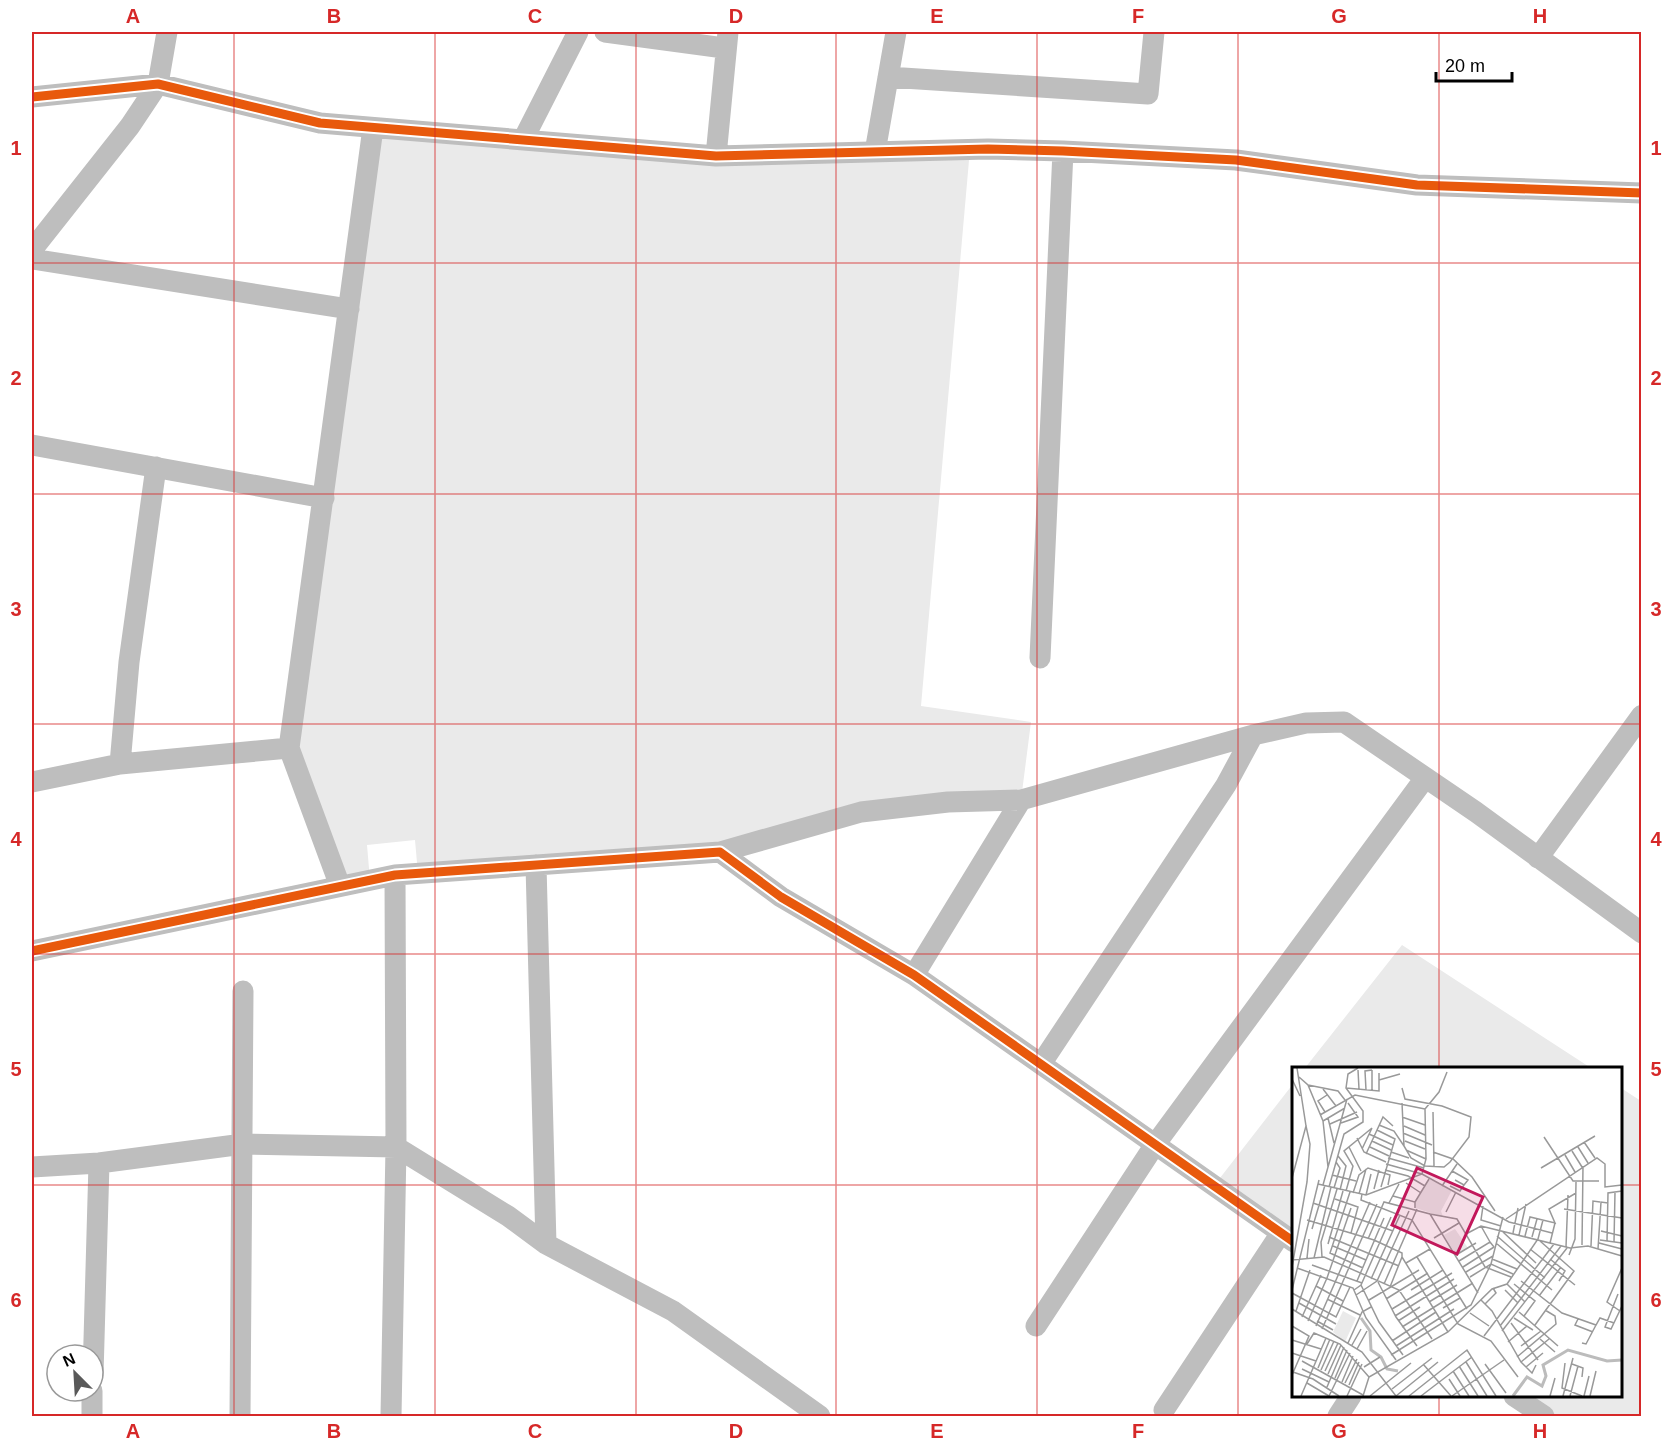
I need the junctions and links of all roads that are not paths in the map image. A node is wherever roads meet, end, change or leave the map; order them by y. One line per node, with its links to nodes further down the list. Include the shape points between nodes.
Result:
1 (167, 32): 8 (street)
2 (578, 32): 11 (street)
3 (605, 32): 6 (street)
4 (896, 32): 7 (street)
5 (1154, 32): 7 (street, via 1148,94)
6 (726, 40): 14 (street)
7 (888, 77): 13 (street)
8 (158, 84): 9 (street); 10 (street, via 320,123); 16 (street, via 130,126)
9 (32, 97)
10 (373, 128): 11 (street); 18 (street)
11 (523, 140): 14 (street)
12 (1063, 151): 13 (street); 15 (street, via 1236,160 1417,185); 22 (street)
13 (875, 152): 14 (street)
14 (716, 156)
15 (1641, 193)
16 (32, 250)
17 (32, 259): 18 (street)
18 (349, 309): 21 (street)
19 (32, 445): 20 (street)
20 (156, 466): 21 (street); 26 (street, via 129,662)
21 (324, 498): 25 (street)
22 (1040, 657)
23 (1641, 715): 31 (street)
24 (1253, 735): 27 (street, via 1306,723 1344,722); 29 (street); 39 (street, via 1226,785)
25 (289, 748): 26 (street); 34 (street)
26 (120, 764): 28 (street)
27 (1425, 778): 31 (street); 41 (street)
28 (32, 782)
29 (1021, 800): 30 (street, via 948,802 861,812); 37 (street)
30 (720, 852): 32 (street); 37 (street, via 781,897)
31 (1538, 858): 35 (street)
32 (536, 865): 33 (street); 46 (street)
33 (395, 875): 34 (street); 42 (street)
34 (339, 886): 36 (street)
35 (1641, 933)
36 (32, 951)
37 (914, 975): 39 (street)
38 (243, 991): 40 (street)
39 (1041, 1064): 41 (street)
40 (243, 1144): 42 (street); 43 (street); 52 (street)
41 (1154, 1146): 45 (street); 47 (street)
42 (396, 1147): 46 (street); 53 (street)
43 (99, 1163): 44 (street); 48 (street)
44 (32, 1167)
45 (1287, 1238): 51 (street)
46 (546, 1244): 54 (street, via 673,1311)
47 (1036, 1326)
48 (94, 1343)
49 (1350, 1397): 55 (street)
50 (1517, 1397): 56 (street)
51 (1164, 1410)
52 (240, 1416)
53 (391, 1416)
54 (820, 1416)
55 (1338, 1416)
56 (1544, 1416)

